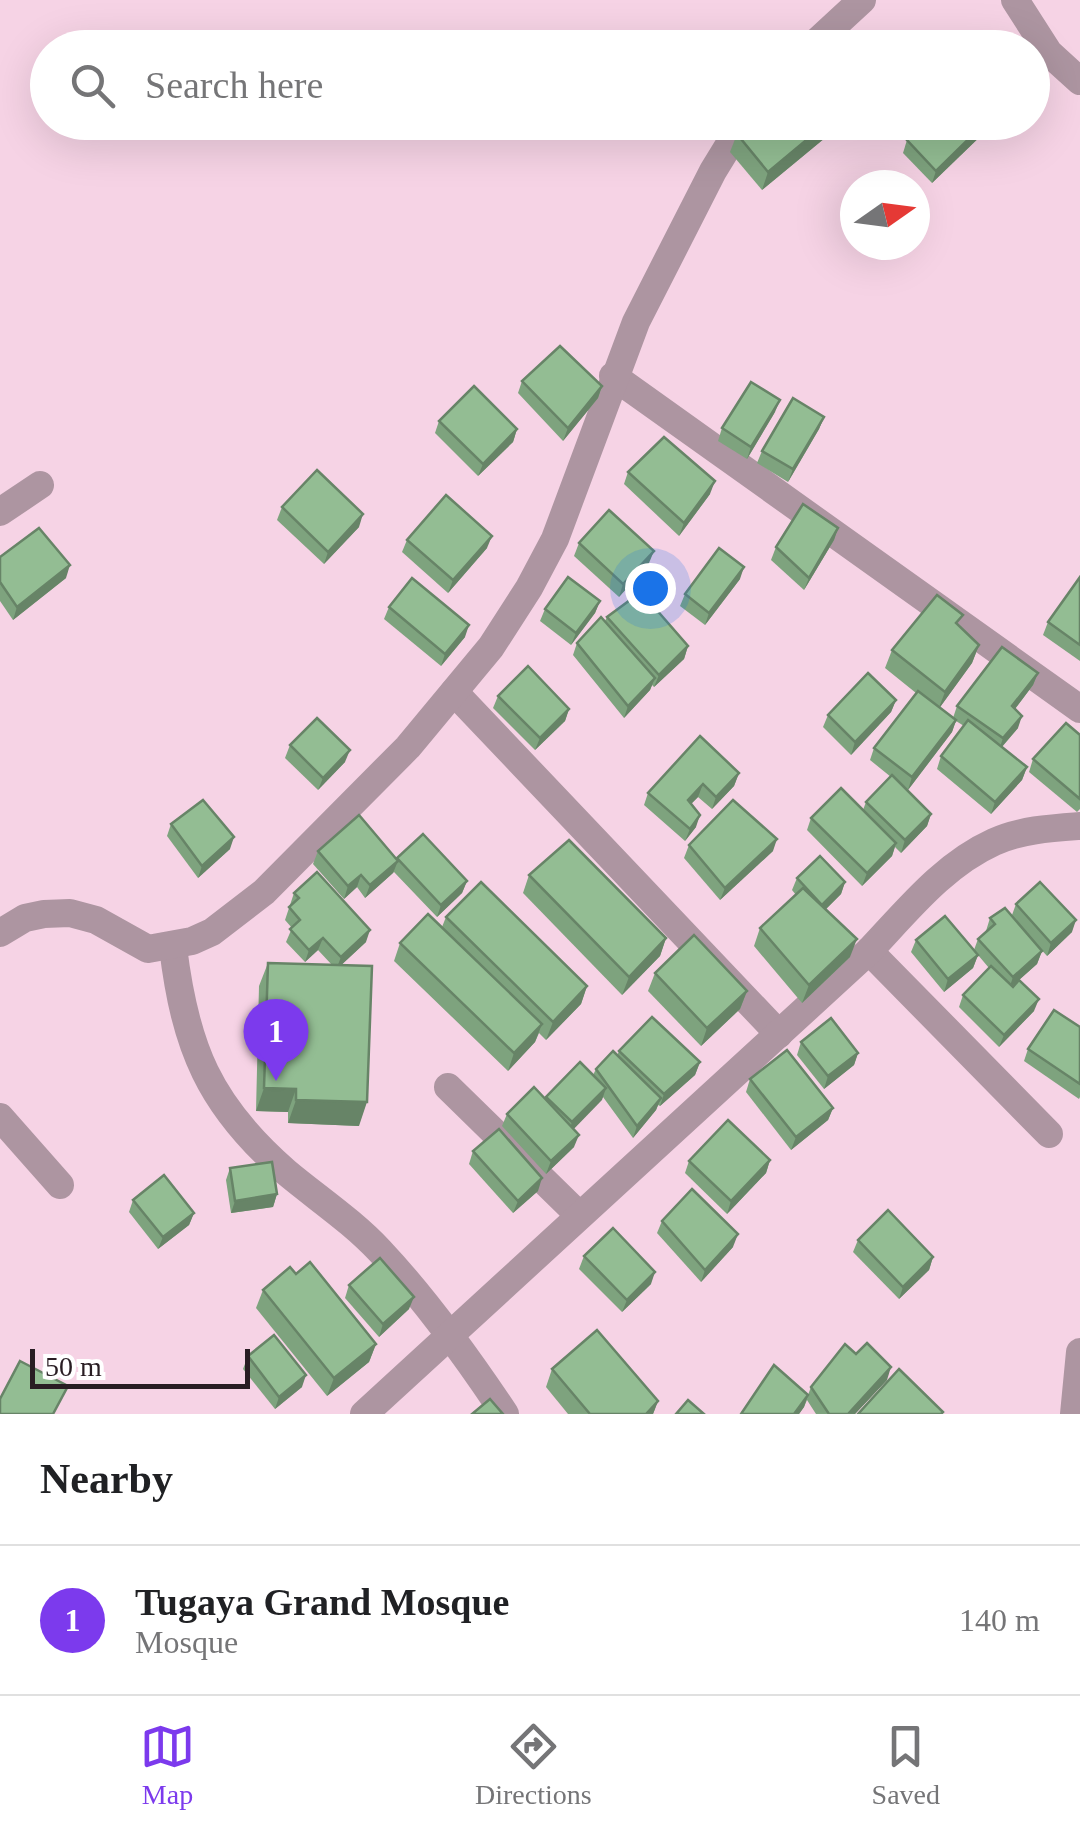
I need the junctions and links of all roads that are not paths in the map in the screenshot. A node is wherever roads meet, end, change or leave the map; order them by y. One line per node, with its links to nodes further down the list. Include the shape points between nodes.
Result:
1 (862, 0): 3 (street)
2 (1016, 0): 4 (street)
3 (830, 30)
4 (1035, 30)
5 (1050, 53): 6 (street)
6 (1080, 81)
7 (732, 140): 8 (street)
8 (614, 376): 11 (street, via 555,539 491,647); 12 (street)
9 (40, 485): 10 (street)
10 (0, 512)
11 (454, 692): 15 (street, via 264,892 212,932); 17 (street)
12 (1080, 709)
13 (1080, 826): 16 (street, via 996,840 964,859)
14 (0, 933): 15 (street, via 25,918 70,913 148,949)
15 (173, 947): 23 (street, via 190,1038 238,1128 378,1248)
16 (870, 951): 17 (street); 20 (street)
17 (778, 1034): 22 (street)
18 (448, 1086): 22 (street)
19 (0, 1116): 21 (street)
20 (1048, 1134)
21 (60, 1185)
22 (579, 1216): 23 (street)
23 (452, 1335): 25 (street); 26 (street)
24 (1080, 1352): 27 (street)
25 (364, 1414)
26 (506, 1414)
27 (1074, 1414)

